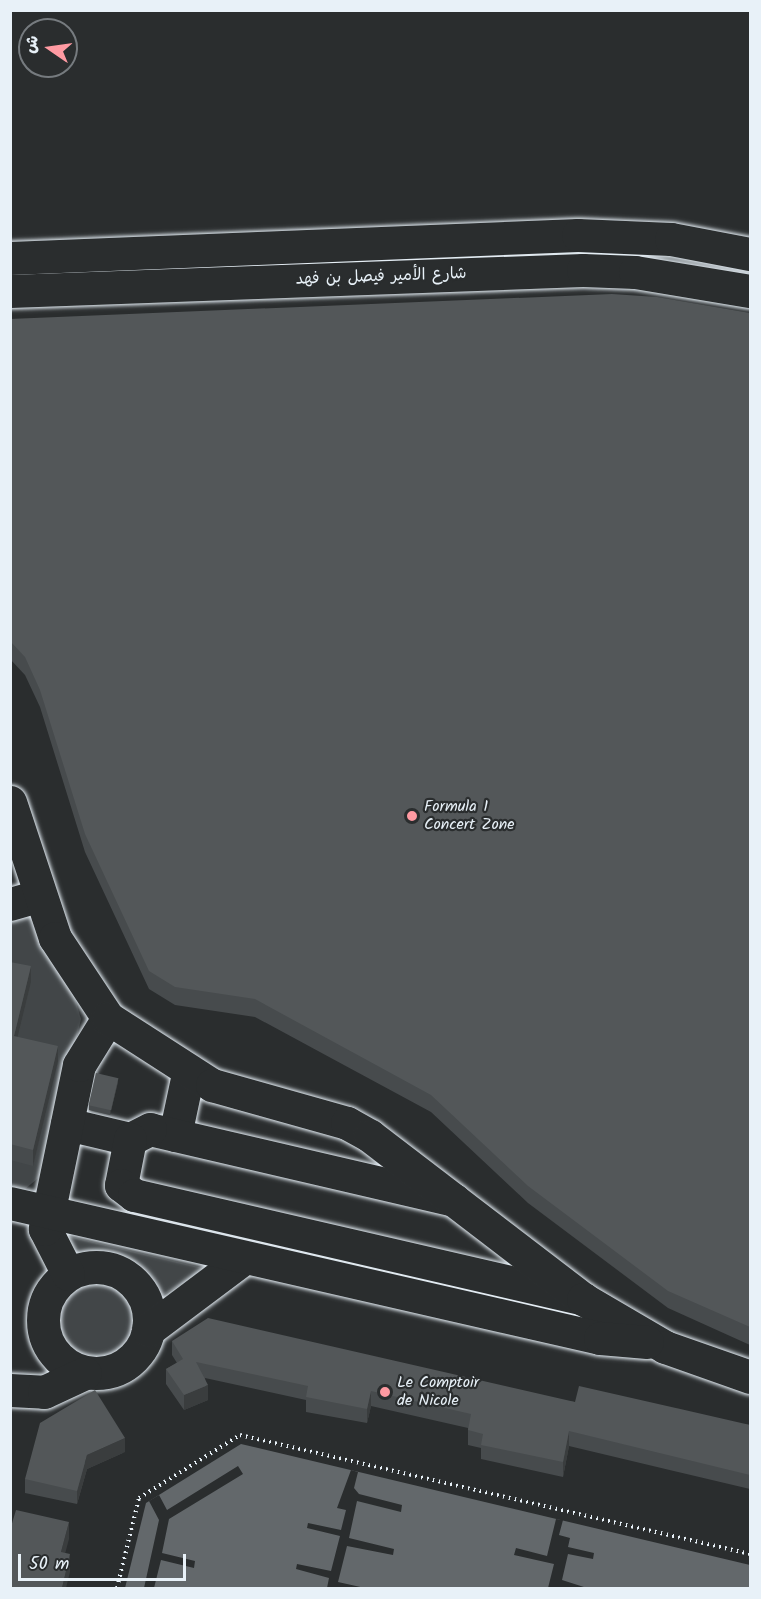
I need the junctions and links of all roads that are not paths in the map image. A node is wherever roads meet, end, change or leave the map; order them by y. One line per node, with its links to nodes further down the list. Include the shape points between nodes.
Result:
1 (750, 254): 2 (main road, شارع الأمير فيصل بن فهد, via 671,239 578,235)
2 (10, 258)
3 (10, 291): 4 (main road, شارع الأمير فيصل بن فهد, via 583,270 635,272)
4 (750, 291)
5 (10, 802): 6 (main road)
6 (24, 900): 7 (main road, via 55,938)
7 (108, 1018): 8 (main road); 9 (main road, via 79,1065)
8 (188, 1074): 10 (main road); 12 (main road, via 249,1097 347,1124)
9 (67, 1124): 11 (main road); 15 (main road)
10 (175, 1135): 11 (main road, via 150,1129); 12 (main road)
11 (130, 1139): 14 (main road, via 121,1185 125,1192)
12 (454, 1200): 19 (main road)
13 (10, 1203): 15 (main road)
14 (183, 1206): 16 (main road); 19 (main road)
15 (48, 1212): 16 (main road); 18 (main road, via 45,1229)
16 (175, 1242): 17 (main road)
17 (244, 1258): 20 (main road); 21 (main road, via 600,1338)
18 (68, 1274): 20 (main road, via 85,1268 121,1273 144,1297); 22 (main road, via 45,1302 45,1338 61,1360)
19 (583, 1299): 21 (main road)
20 (148, 1330): 22 (main road, via 132,1359 118,1369)
21 (658, 1343): 23 (main road)
22 (85, 1373): 24 (main road, via 44,1392)
23 (750, 1377)
24 (10, 1390)

